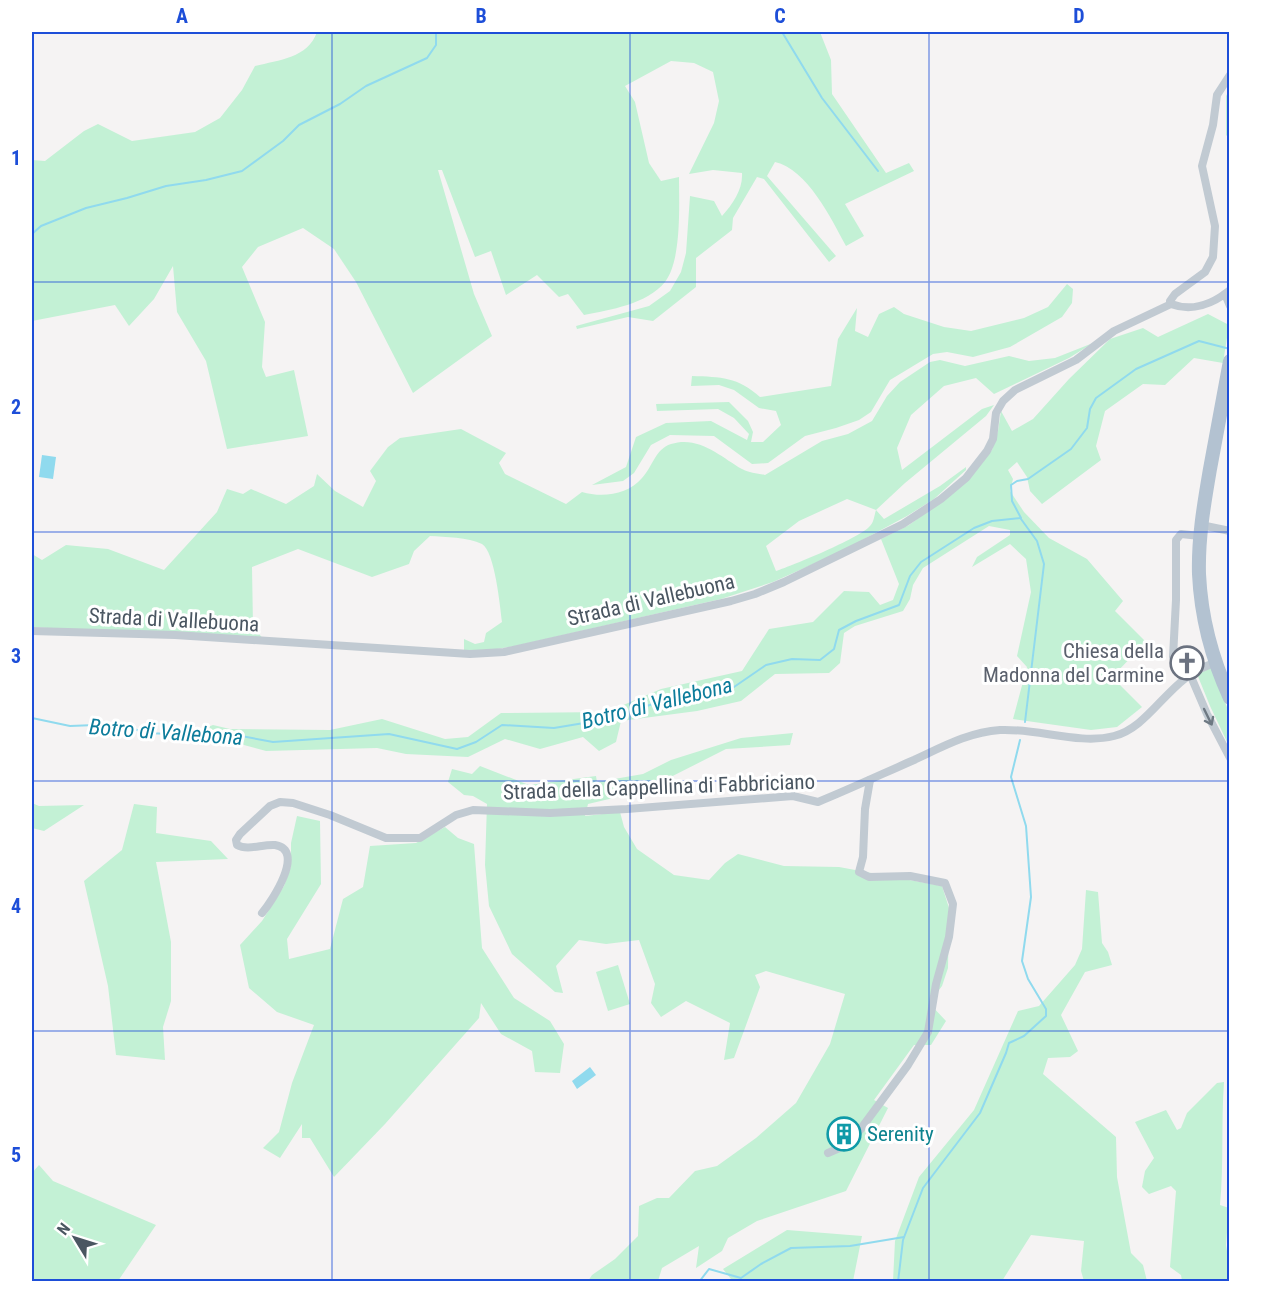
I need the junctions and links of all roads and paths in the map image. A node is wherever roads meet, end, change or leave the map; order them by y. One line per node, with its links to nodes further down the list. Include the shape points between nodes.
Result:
1 (1230, 75): 3 (street, via 1217,98 1202,166 1215,226 1213,256 1205,272 1175,294)
2 (1227, 292): 3 (street, via 1197,307); 4 (street)
3 (1171, 304): 8 (street, Strada di Vallebuona, via 1114,331 1076,360 1015,390 996,412 993,439 987,451 966,478 941,499 903,524 794,577 731,601 504,652 470,654 176,635)
4 (1230, 306)
5 (1228, 367): 6 (main road)
6 (1200, 530): 7 (street); 9 (main road, via 1202,606); 10 (street, via 1181,534 1176,541 1173,653 1175,662)
7 (1230, 531)
8 (32, 631)
9 (1216, 663): 10 (street, Strada della Cappellina di Fabbriciano); 11 (main road)
10 (1189, 675): 12 (street, one-way to 12); 13 (street, Strada della Cappellina di Fabbriciano, via 1136,725 1116,736 1085,738 1022,730 969,735)
11 (1230, 698)
12 (1230, 758)
13 (870, 780): 14 (street, Strada della Cappellina di Fabbriciano, via 818,802 793,796 561,812 473,810 456,815 420,838 386,838 280,802 270,806 236,840 243,847 277,846 288,855 284,875); 15 (street, via 859,872 869,877 910,876 945,883 953,904 928,1032 860,1130 844,1146)
14 (262, 914)
15 (828, 1153)

